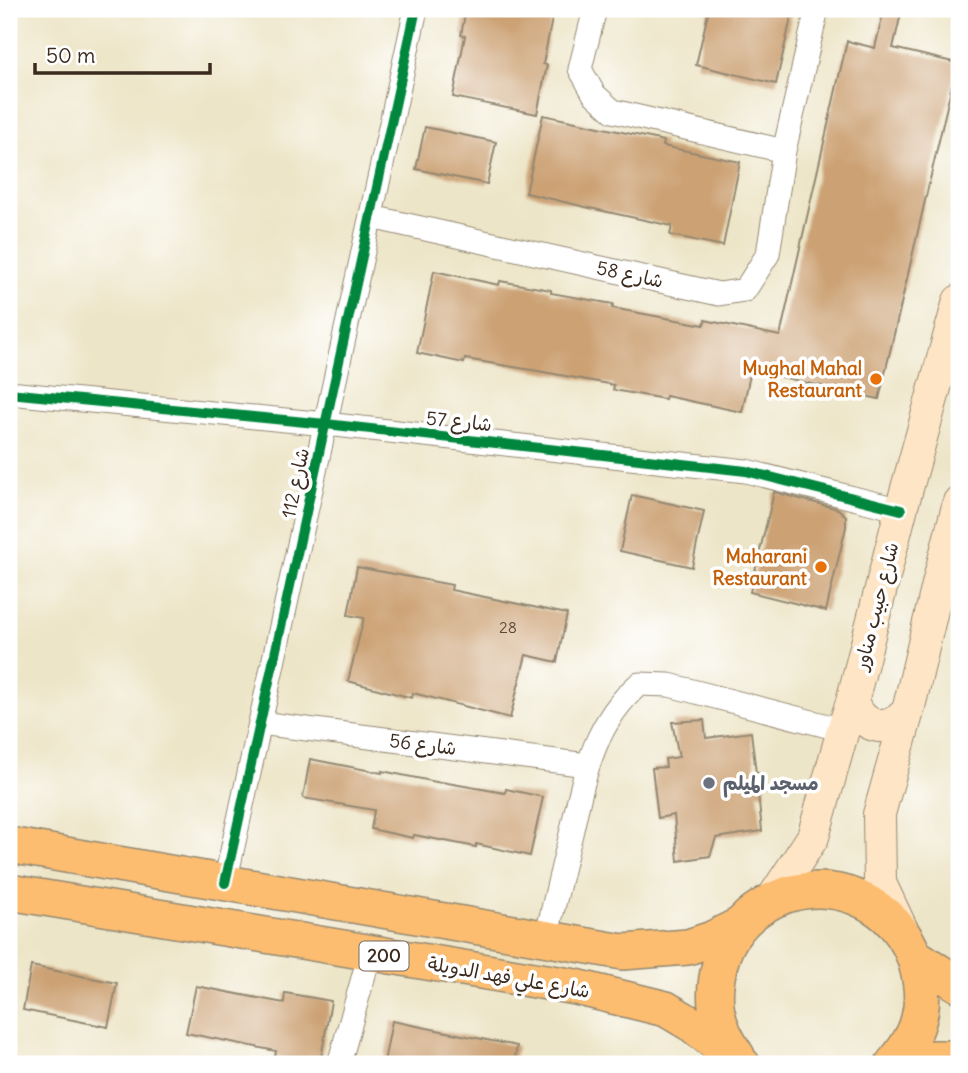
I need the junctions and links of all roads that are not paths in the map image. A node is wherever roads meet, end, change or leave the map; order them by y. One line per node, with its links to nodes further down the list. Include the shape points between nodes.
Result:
1 (416, 9): 5 (street, شارع 112)
2 (595, 9): 4 (street, via 580,69 594,94 613,111)
3 (817, 9): 4 (street, شارع 58)
4 (784, 151): 5 (street, شارع 58, via 768,254 745,290 719,293)
5 (371, 216): 8 (street, شارع 112)
6 (959, 301): 10 (street, شارع حبيب مناور)
7 (9, 393): 8 (street, شارع 57)
8 (326, 424): 10 (street, شارع 57, via 746,471); 13 (street, شارع 112)
9 (959, 502): 11 (street)
10 (901, 510): 12 (street, شارع حبيب مناور)
11 (908, 710): 12 (street, via 898,721 884,726); 21 (street, via 879,814 880,883)
12 (847, 716): 14 (street, via 669,685 639,684 604,726); 18 (street, شارع حبيب مناور, via 813,837)
13 (260, 723): 14 (street, شارع 56); 16 (street, شارع 112)
14 (587, 765): 20 (street)
15 (9, 845): 16 (main road, 200)
16 (225, 883): 20 (main road, 200)
17 (9, 892): 22 (main road, شارع علي فهد الدويلة / 200)
18 (771, 901): 19 (main road, 200); 21 (main road, 200, via 794,892 844,893 868,902 888,917)
19 (740, 925): 20 (main road, 200, via 688,947 623,953); 27 (main road, 200, via 724,950 716,979 716,1010 725,1039)
20 (559, 942): 24 (main road, via 582,953 583,976)
21 (910, 946): 23 (main road, 200); 28 (main road, via 922,987 919,1018 908,1047)
22 (370, 953): 24 (main road, شارع علي فهد الدويلة / 200); 26 (street)
23 (959, 985)
24 (576, 987): 27 (main road, شارع علي فهد الدويلة / 200, via 666,1009)
25 (959, 1058): 29 (main road)
26 (339, 1064)
27 (743, 1064)
28 (893, 1064)
29 (911, 1064)

